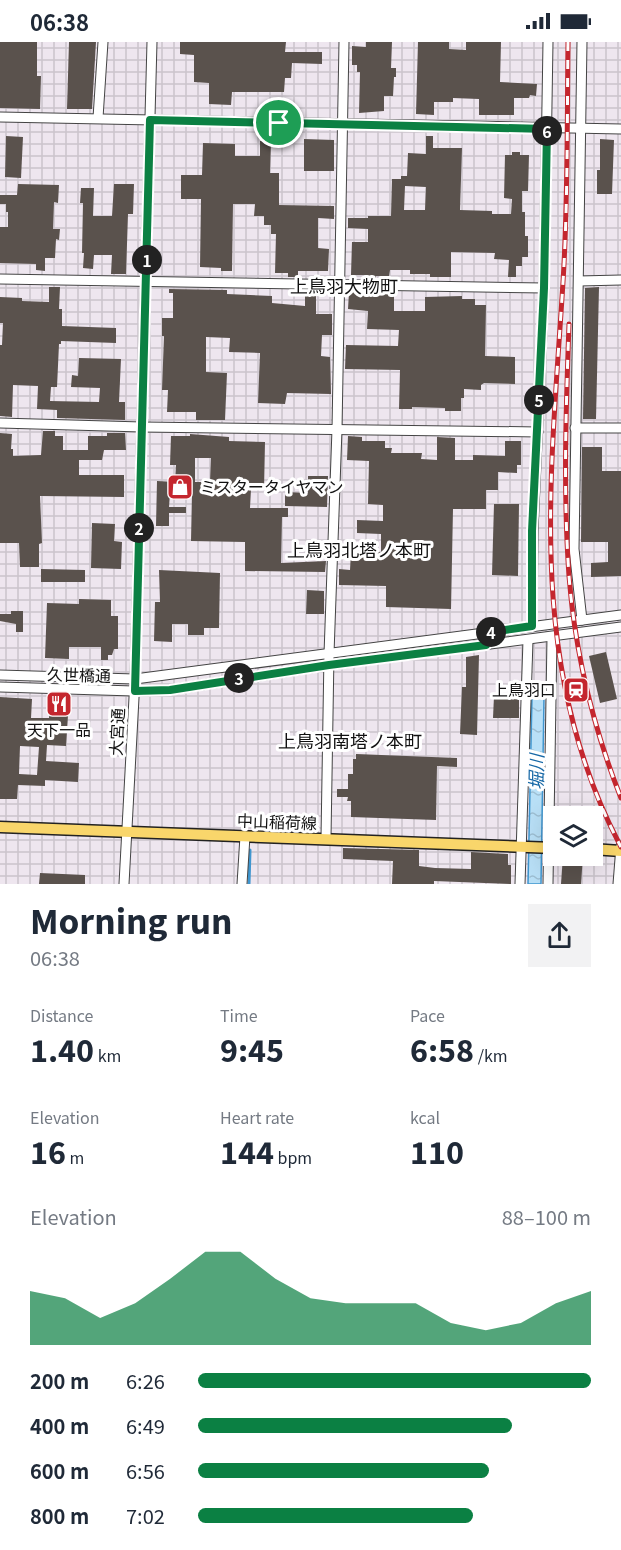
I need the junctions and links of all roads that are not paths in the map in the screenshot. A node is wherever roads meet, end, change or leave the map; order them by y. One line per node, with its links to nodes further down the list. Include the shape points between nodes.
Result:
1 (102, 42): 7 (street)
2 (152, 42): 8 (street, 大宮通)
3 (344, 42): 9 (street)
4 (548, 42): 10 (street)
5 (582, 42): 11 (street)
6 (0, 117): 7 (street)
7 (98, 118): 8 (street)
8 (150, 120): 9 (street); 15 (street, 大宮通)
9 (344, 124): 10 (street); 17 (street)
10 (547, 129): 11 (street); 18 (street)
11 (580, 129): 12 (street); 16 (street)
12 (621, 129)
13 (0, 279): 15 (street)
14 (621, 280): 16 (street)
15 (146, 281): 17 (street); 20 (street, 大宮通)
16 (579, 281): 21 (street)
17 (339, 286): 18 (street); 23 (street)
18 (544, 288): 24 (street)
19 (0, 423): 20 (street)
20 (142, 427): 23 (street); 41 (street, 大宮通)
21 (575, 428): 22 (street); 26 (street, via 574,549)
22 (621, 428)
23 (337, 429): 24 (street); 34 (street)
24 (538, 432): 27 (street)
25 (621, 615): 26 (street, 久世橋通)
26 (582, 620): 27 (street, 久世橋通)
27 (532, 626): 29 (street, 久世橋通)
28 (621, 627): 30 (street, 久世橋通)
29 (485, 633): 32 (street, 久世橋通); 33 (street)
30 (552, 637): 31 (street, 久世橋通); 45 (street)
31 (528, 640): 33 (street, 久世橋通); 50 (street)
32 (407, 644): 34 (street, 久世橋通); 35 (street)
33 (486, 645): 35 (street, 久世橋通)
34 (329, 654): 36 (street); 37 (street, 久世橋通)
35 (408, 656): 36 (street, 久世橋通)
36 (329, 665): 40 (street, 久世橋通); 49 (street)
37 (244, 666): 40 (street); 41 (street, 久世橋通)
38 (0, 675): 39 (street, 久世橋通)
39 (44, 676): 41 (street, 久世橋通); 43 (street)
40 (246, 677): 44 (street, 久世橋通, via 170,690)
41 (135, 679): 44 (street, 大宮通)
42 (0, 687): 43 (street, 久世橋通)
43 (43, 688): 44 (street, 久世橋通)
44 (135, 691): 47 (street, 大宮通)
45 (550, 806)
46 (0, 827): 47 (main road, 中山稲荷線)
47 (127, 832): 48 (main road, 中山稲荷線); 55 (street, 大宮通)
48 (244, 836): 49 (main road, 中山稲荷線); 56 (street)
49 (326, 838): 50 (main road, 中山稲荷線)
50 (523, 847): 51 (main road, 中山稲荷線); 57 (street)
51 (543, 848)
52 (603, 849): 53 (main road)
53 (621, 849): 59 (street)
54 (549, 866): 58 (street)
55 (124, 884)
56 (242, 884)
57 (520, 884)
58 (548, 884)
59 (618, 884)

